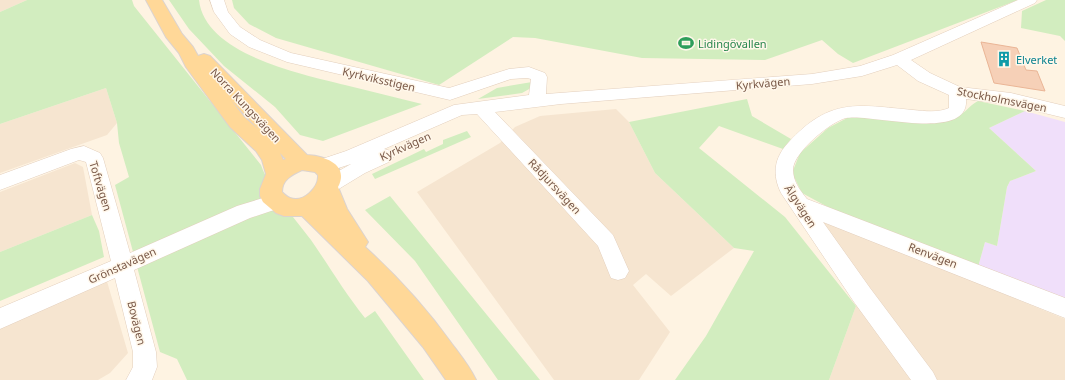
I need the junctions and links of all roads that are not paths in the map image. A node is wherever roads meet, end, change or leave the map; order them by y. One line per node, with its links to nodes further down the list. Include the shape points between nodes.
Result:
1 (154, 0): 4 (main road, Norra Kungsvägen)
2 (217, 0): 7 (street, Kyrkviksstigen, via 226,20 239,35 287,57 450,94 509,74 529,72 539,77)
3 (1030, 0): 5 (street, Kyrkvägen)
4 (187, 51): 10 (main road, Norra Kungsvägen, via 203,59); 13 (main road, Norra Kungsvägen, via 192,64 237,122 272,158)
5 (899, 59): 6 (street, Stockholmsvägen, via 924,77); 7 (street, Kyrkvägen, via 862,71 812,79)
6 (957, 92): 9 (street, Stockholmsvägen, via 1011,99); 14 (street, Älgvägen, via 959,103 955,112 948,116 924,118 855,110 832,116 803,139 787,156 783,175 788,188)
7 (537, 100): 8 (street, Kyrkvägen)
8 (481, 108): 11 (street, Kyrkvägen, via 466,119); 17 (street, Rådjursvägen, via 606,241)
9 (1065, 112)
10 (301, 162): 11 (main road, via 309,162); 13 (main road, via 291,165)
11 (327, 180): 15 (main road, via 322,196); 18 (main road, via 337,213)
12 (0, 183): 16 (street, Toftvägen, via 77,154 84,153 94,158)
13 (274, 189): 15 (main road, via 291,208); 16 (street, Grönstavägen, via 244,212)
14 (800, 205): 19 (street, Renvägen); 23 (street, Älgvägen, via 866,301)
15 (303, 206): 18 (main road)
16 (123, 264): 20 (street, Grönstavägen); 21 (street, Bovägen, via 145,356 145,366)
17 (618, 271)
18 (377, 274): 22 (main road, via 432,338)
19 (1065, 308)
20 (0, 319)
21 (138, 380)
22 (462, 380)
23 (925, 380)

